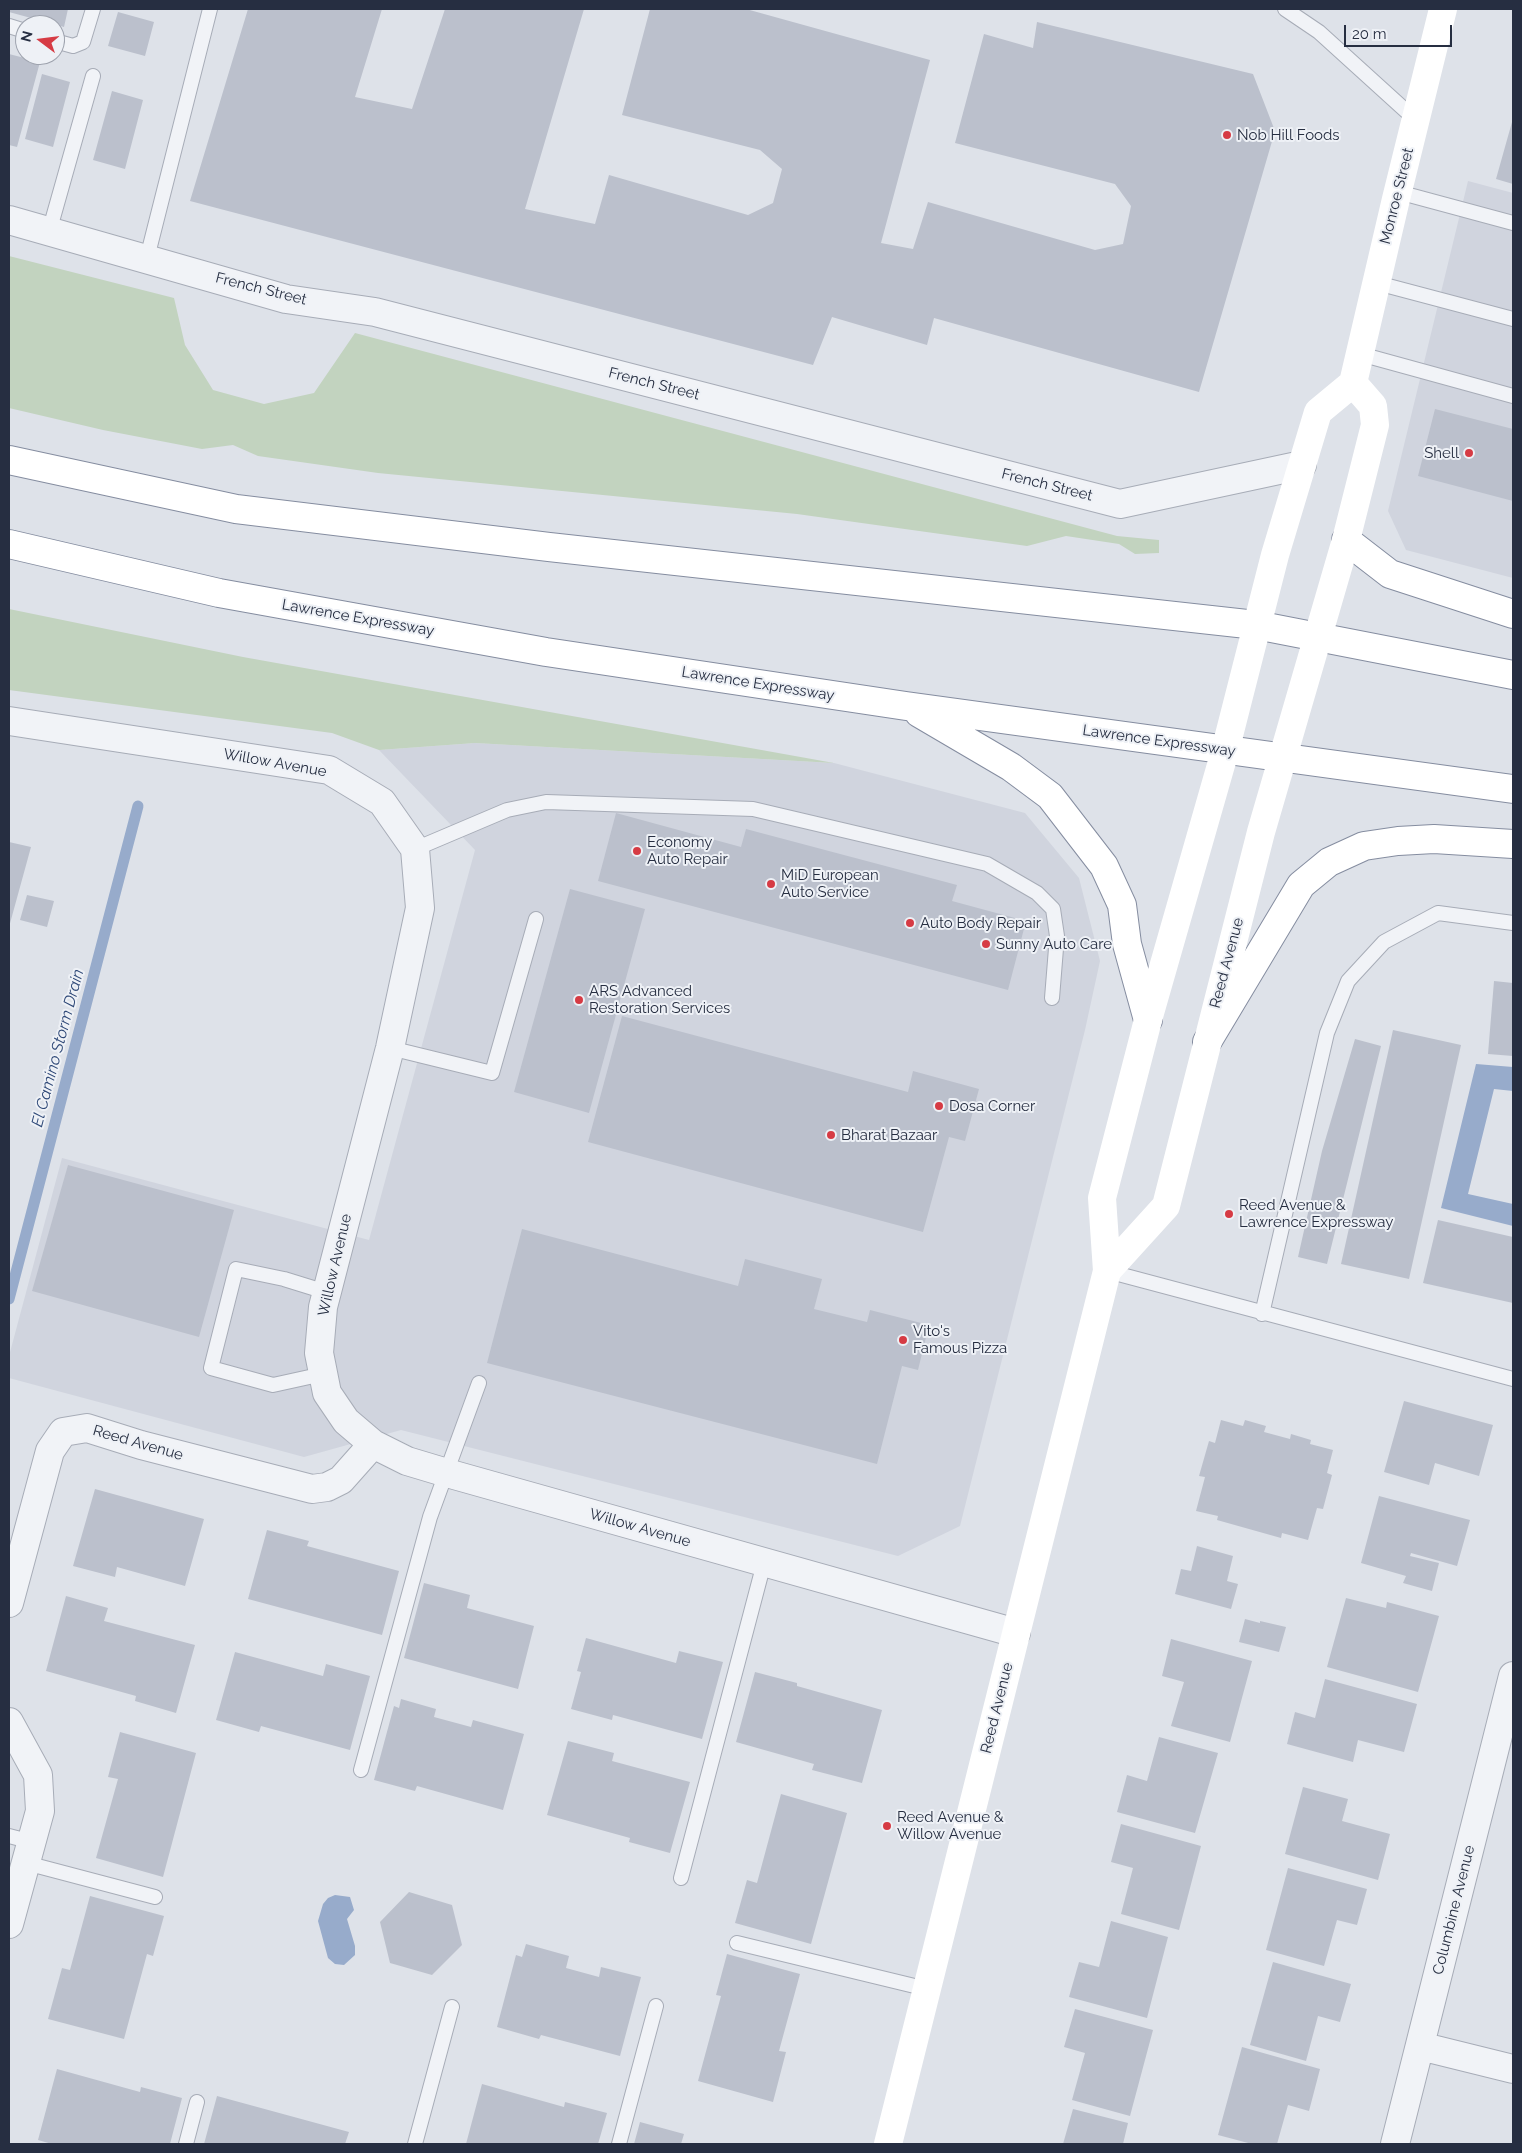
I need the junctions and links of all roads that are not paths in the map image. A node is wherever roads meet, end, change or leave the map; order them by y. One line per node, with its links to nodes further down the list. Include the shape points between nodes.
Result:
1 (93, 9): 5 (lane, via 83,42 73,46)
2 (210, 9): 12 (lane)
3 (1285, 9): 7 (lane, via 1319,32)
4 (1443, 9): 7 (main road, Monroe Street)
5 (65, 44)
6 (93, 76): 11 (lane)
7 (1416, 120): 8 (main road, Monroe Street)
8 (1398, 192): 10 (lane); 13 (main road, Monroe Street)
9 (9, 220): 11 (street, French Street)
10 (1513, 223)
11 (49, 232): 12 (street, French Street)
12 (147, 258): 19 (street, French Street, via 286,298 375,312 1120,504)
13 (1377, 283): 14 (lane); 15 (main road, Monroe Street)
14 (1513, 319)
15 (1360, 354): 16 (main road, Monroe Street); 17 (lane)
16 (1353, 383): 19 (main road, via 1318,412); 20 (main road, via 1373,406 1375,425)
17 (1513, 396)
18 (9, 460): 23 (main road, via 236,509)
19 (1302, 465): 23 (main road)
20 (1346, 540): 22 (main road, via 1390,574); 24 (main road)
21 (9, 544): 26 (main road, Lawrence Expressway, via 248,598 546,652)
22 (1513, 614)
23 (1256, 625): 24 (main road); 28 (main road, Reed Avenue)
24 (1318, 637): 25 (main road); 29 (main road, Reed Avenue)
25 (1513, 675)
26 (906, 706): 28 (main road, Lawrence Expressway); 36 (main road, via 1027,779 1050,796 1078,832 1104,866 1122,905 1127,944)
27 (9, 721): 32 (street, Willow Avenue, via 329,770 382,802)
28 (1225, 751): 29 (main road, Lawrence Expressway); 36 (main road, Reed Avenue)
29 (1283, 758): 30 (main road, Lawrence Expressway); 37 (main road, Reed Avenue)
30 (1513, 789)
31 (1513, 844): 37 (main road, via 1398,840 1364,846 1329,862 1301,885)
32 (415, 849): 35 (lane, via 507,810 546,802 752,809 987,864 1037,893 1053,909 1056,936); 38 (street, Willow Avenue, via 420,908)
33 (536, 919): 38 (lane, via 492,1073)
34 (1513, 923): 41 (lane, via 1438,914 1384,942 1348,981 1327,1033)
35 (1052, 998)
36 (1148, 1020): 39 (main road, Reed Avenue, via 1102,1198)
37 (1207, 1042): 39 (main road, Reed Avenue, via 1166,1206)
38 (390, 1048): 40 (street, Willow Avenue)
39 (1107, 1271): 41 (lane); 49 (main road, Reed Avenue)
40 (326, 1292): 42 (street, Willow Avenue, via 319,1354); 42 (lane, via 236,1269 211,1368 273,1385)
41 (1262, 1314): 43 (lane)
42 (323, 1374): 45 (street, Willow Avenue, via 328,1393 346,1422)
43 (1513, 1379)
44 (479, 1383): 46 (lane)
45 (373, 1444): 46 (street, Willow Avenue, via 407,1461); 48 (street, Reed Avenue, via 341,1480 327,1487 312,1488 141,1445 87,1428 64,1432 50,1451)
46 (446, 1473): 47 (street, Willow Avenue); 52 (lane, via 430,1518)
47 (764, 1563): 49 (street, Willow Avenue); 54 (lane)
48 (9, 1604)
49 (1016, 1633): 58 (main road, Reed Avenue)
50 (1513, 1676): 61 (street, Columbine Avenue)
51 (9, 1722): 53 (street, via 38,1775 40,1811)
52 (361, 1770)
53 (22, 1847): 55 (lane); 56 (street)
54 (681, 1878)
55 (155, 1897)
56 (9, 1924)
57 (736, 1943): 58 (lane)
58 (927, 1989): 67 (main road, Reed Avenue)
59 (656, 2006): 66 (lane)
60 (452, 2008): 65 (lane)
61 (1420, 2046): 62 (street); 68 (street, Columbine Avenue)
62 (1513, 2069)
63 (197, 2102): 64 (lane)
64 (186, 2144)
65 (415, 2144)
66 (619, 2144)
67 (888, 2144)
68 (1395, 2144)

